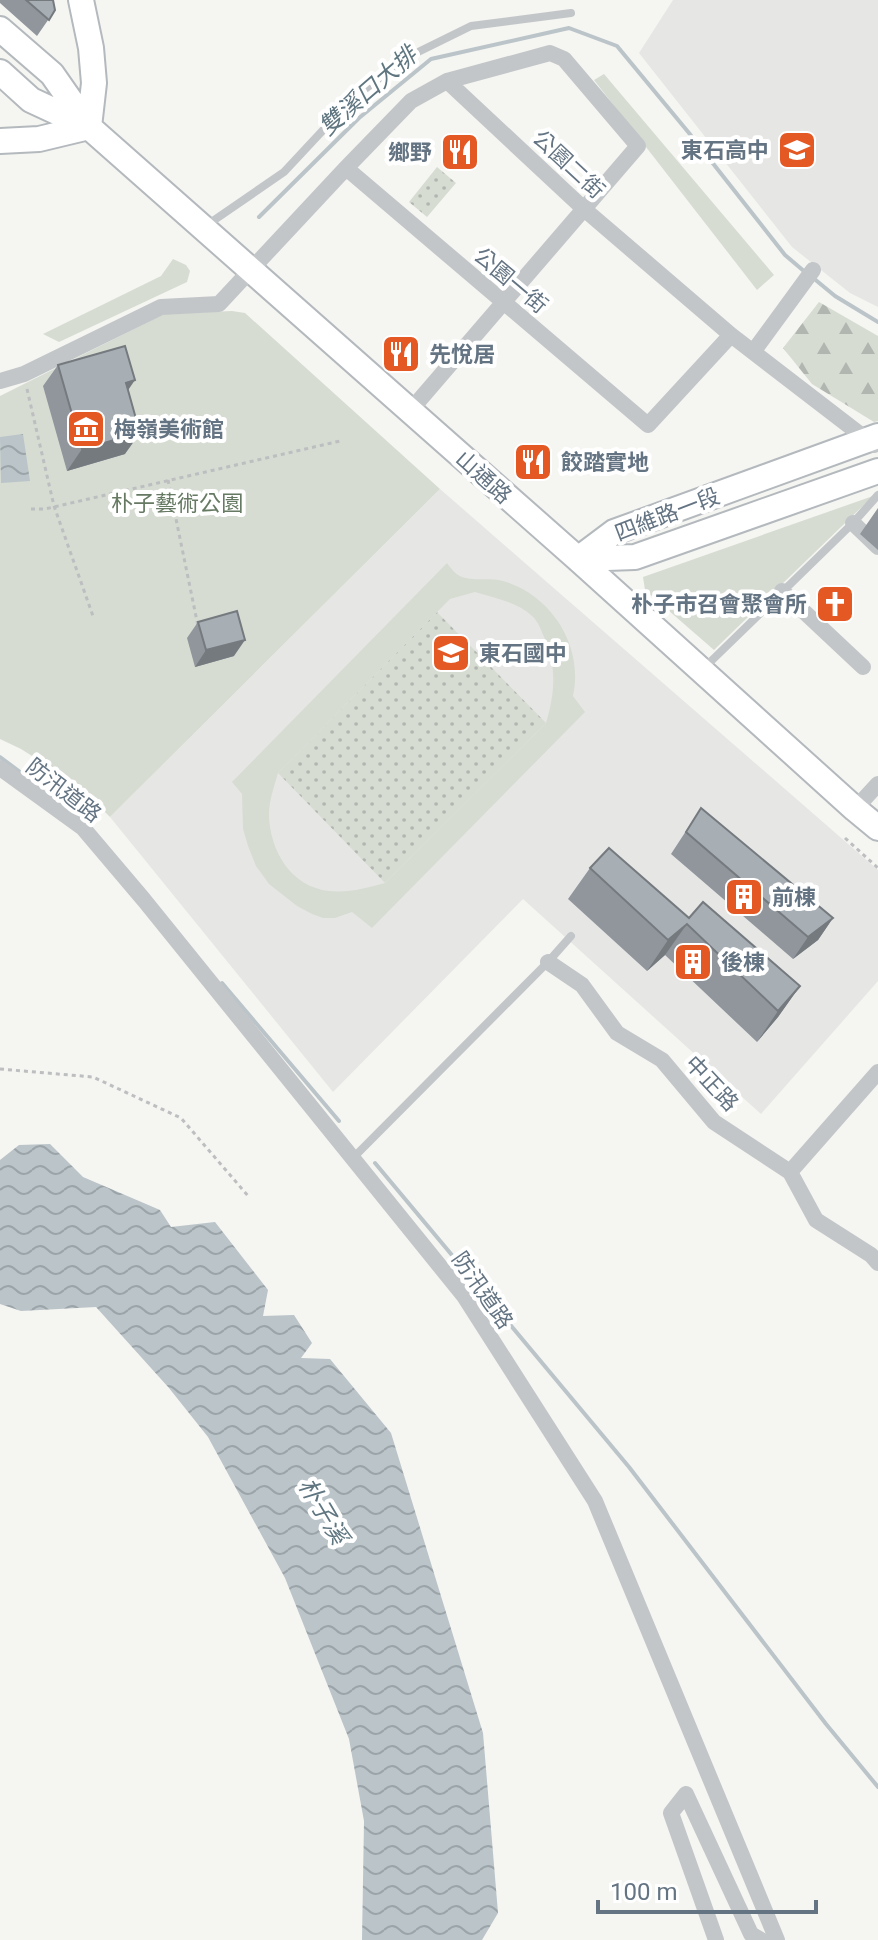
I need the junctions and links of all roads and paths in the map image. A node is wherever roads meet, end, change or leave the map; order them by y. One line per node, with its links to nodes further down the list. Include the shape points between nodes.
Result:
1 (81, 0): 6 (main road, via 94,83)
2 (571, 13): 10 (lane, via 471,26 406,58 353,98 284,172)
3 (0, 29): 6 (main road, via 52,74)
4 (0, 72): 6 (main road, via 31,100)
5 (447, 81): 8 (street, via 411,101); 9 (street, 公園二街); 9 (street, via 550,53 564,59 638,146)
6 (89, 127): 7 (main road, via 39,139); 10 (main road, 山通路)
7 (0, 141)
8 (346, 168): 12 (street); 13 (street, 公園一街)
9 (584, 209): 13 (street); 14 (street, 公園二街)
10 (202, 228): 12 (main road, 山通路)
11 (813, 270): 15 (street)
12 (251, 271): 16 (street, via 219,304 161,307); 18 (main road, 山通路)
13 (503, 302): 14 (street, 公園一街, via 648,425); 18 (street)
14 (731, 335): 15 (street, 公園二街)
15 (753, 352): 20 (street, 公園二街)
16 (24, 374): 17 (street); 24 (path)
17 (0, 381)
18 (410, 411): 28 (main road, 山通路)
19 (340, 441): 22 (path)
20 (874, 441): 28 (main road, 四維路一段, via 614,532)
21 (878, 471): 28 (main road, 四維路一段, via 635,557)
22 (168, 480): 24 (path); 31 (path)
23 (878, 495): 26 (lane)
24 (54, 506): 25 (path); 30 (path)
25 (31, 509)
26 (853, 523): 27 (street); 29 (lane)
27 (878, 547)
28 (578, 559): 33 (main road, 山通路)
29 (782, 591): 32 (street); 33 (lane)
30 (93, 616)
31 (198, 628)
32 (863, 667)
33 (700, 671): 36 (main road, 山通路)
34 (0, 768): 44 (street, 防汛道路, via 83,828)
35 (878, 784): 36 (street)
36 (855, 809): 37 (main road, 山通路)
37 (878, 828)
38 (845, 838): 39 (path)
39 (878, 868)
40 (571, 936): 41 (lane)
41 (548, 962): 44 (lane); 45 (street, 中正路, via 582,985 617,1033 662,1060 714,1122)
42 (0, 1069): 46 (path, via 93,1077 181,1118)
43 (878, 1072): 45 (street)
44 (353, 1158): 50 (street, 防汛道路, via 464,1296 595,1501)
45 (790, 1172): 47 (street, 中正路, via 816,1220)
46 (249, 1197)
47 (878, 1263)
48 (716, 1940): 49 (street, via 671,1813 686,1794 751,1934)
49 (761, 1940)
50 (777, 1940)

